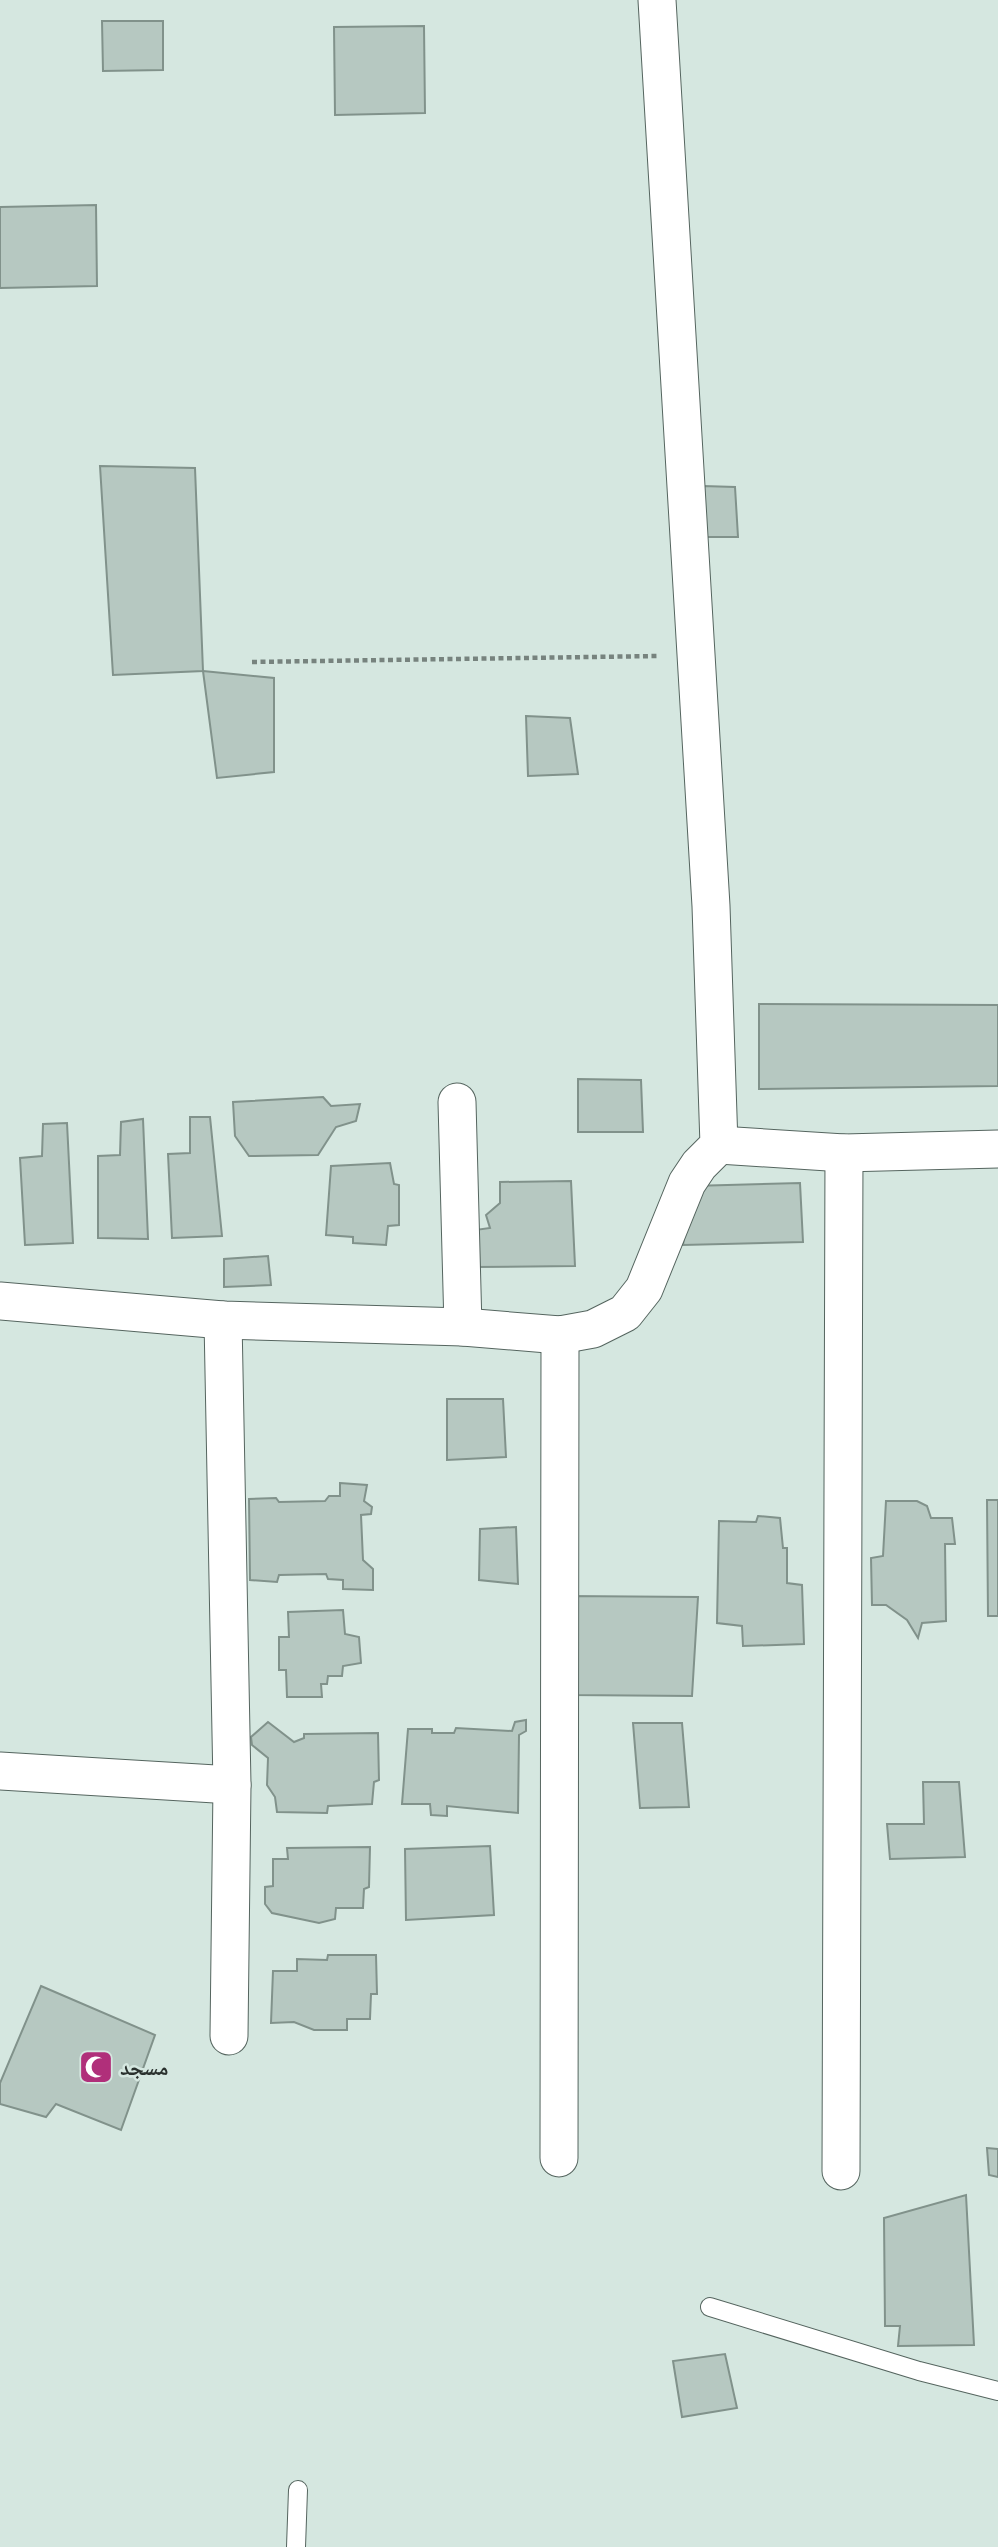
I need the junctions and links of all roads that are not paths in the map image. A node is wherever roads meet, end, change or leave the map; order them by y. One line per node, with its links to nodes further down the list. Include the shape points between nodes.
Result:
1 (657, 0): 3 (street, via 714,963)
2 (457, 1102): 8 (street)
3 (719, 1145): 5 (street); 9 (street, via 687,1183 644,1289 625,1312 593,1329)
4 (998, 1149): 5 (street)
5 (844, 1153): 14 (street)
6 (0, 1301): 7 (street)
7 (223, 1320): 8 (street); 11 (street)
8 (463, 1327): 9 (street)
9 (560, 1335): 13 (street)
10 (0, 1771): 11 (street)
11 (232, 1785): 12 (street)
12 (229, 2036)
13 (559, 2158)
14 (841, 2171)
15 (710, 2307): 16 (lane)
16 (998, 2391)
17 (298, 2490): 18 (lane)
18 (296, 2547)

